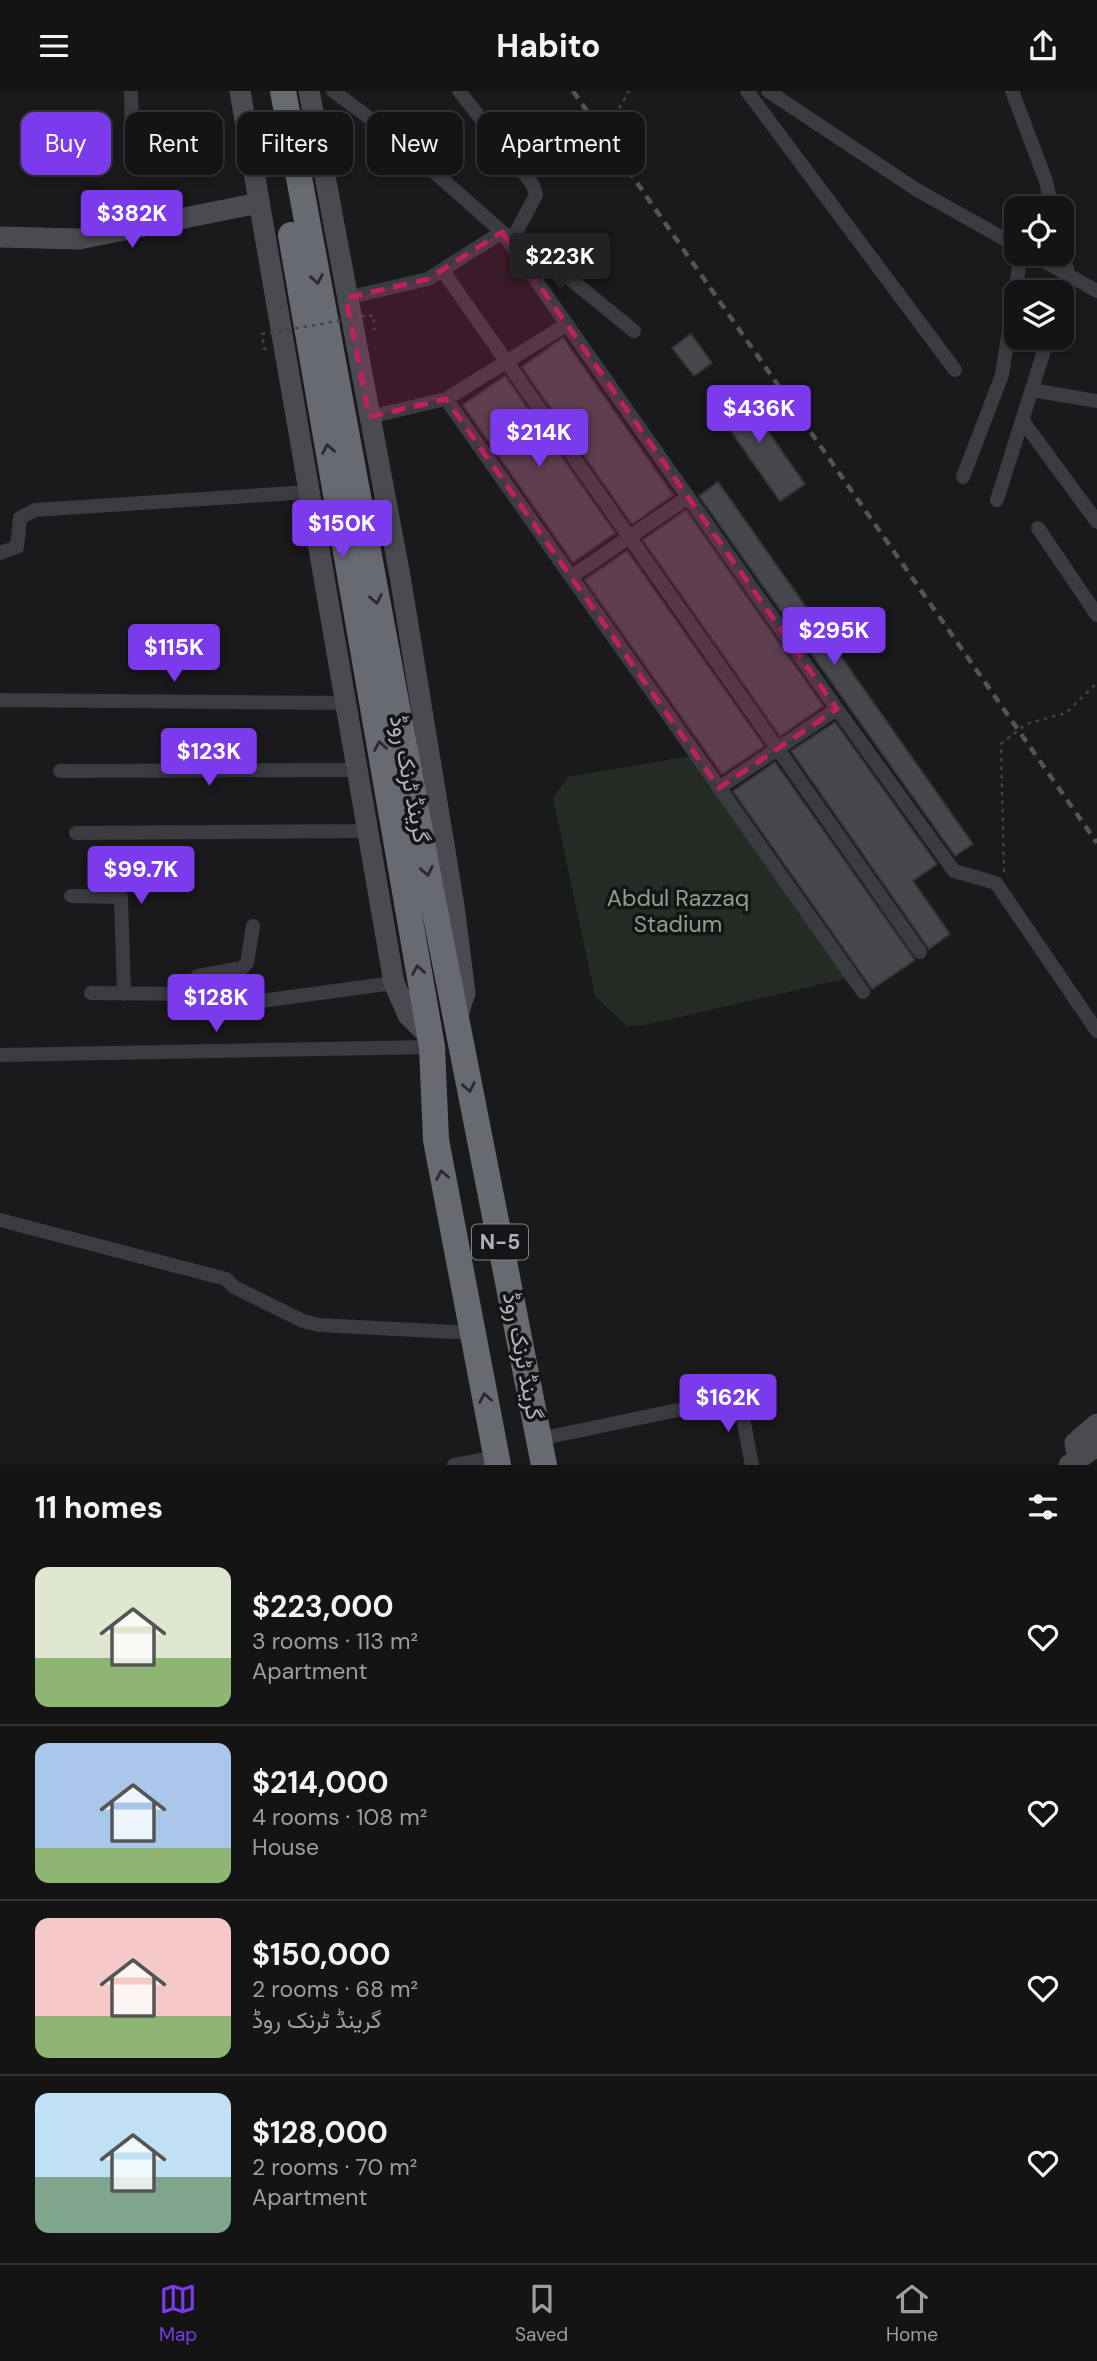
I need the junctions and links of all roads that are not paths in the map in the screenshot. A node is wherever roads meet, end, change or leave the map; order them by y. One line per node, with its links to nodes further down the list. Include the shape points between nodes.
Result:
1 (131, 91): 11 (street)
2 (240, 91): 13 (street)
3 (265, 91): 64 (highway, گرینڈ ٹرنک روڈ / N-5, one-way to 3)
4 (283, 91): 62 (highway, گرینڈ ٹرنک روڈ / N-5, one-way to 62)
5 (309, 91): 24 (street)
6 (332, 91): 15 (street, via 391,134)
7 (459, 91): 15 (street, via 536,195)
8 (747, 91): 29 (street)
9 (768, 91): 16 (street, via 918,190)
10 (1012, 91): 12 (street)
11 (131, 112)
12 (1049, 196)
13 (259, 203): 14 (street, via 79,239); 36 (street)
14 (0, 237)
15 (509, 238): 20 (street); 25 (street); 26 (street, via 553,265)
16 (1004, 239)
17 (1019, 266): 35 (street, via 1002,375)
18 (1053, 266): 21 (street)
19 (1066, 266): 21 (street)
20 (443, 271): 24 (street, via 414,283); 28 (street)
21 (1068, 274): 22 (street); 23 (street)
22 (1066, 280)
23 (1097, 291)
24 (346, 298): 33 (street)
25 (566, 325): 28 (street); 37 (street)
26 (634, 331)
27 (1044, 350): 30 (street)
28 (506, 362): 31 (street); 41 (street)
29 (955, 370)
30 (1032, 390): 32 (street); 34 (street)
31 (446, 399): 33 (street); 43 (street)
32 (1097, 401)
33 (369, 417): 62 (street, via 454,906 465,993)
34 (1022, 420): 38 (street); 39 (street)
35 (963, 477)
36 (309, 492): 42 (street, via 35,510 20,517 17,547); 46 (street)
37 (688, 498): 41 (street); 47 (street)
38 (997, 500)
39 (1097, 522)
40 (1038, 528): 44 (street)
41 (629, 537): 43 (street); 48 (street)
42 (0, 552)
43 (571, 576): 51 (street)
44 (1097, 615)
45 (0, 699): 46 (street)
46 (347, 703): 49 (street)
47 (837, 709): 48 (street); 63 (street, via 954,870 996,883)
48 (778, 749): 51 (street); 56 (street)
49 (358, 770): 50 (street); 52 (street)
50 (60, 771)
51 (719, 788): 58 (street)
52 (368, 831): 53 (street); 57 (street)
53 (76, 833)
54 (71, 896): 60 (street, via 121,897)
55 (253, 926): 61 (street, via 247,963 242,968 198,976)
56 (920, 952)
57 (394, 983): 61 (street, via 201,1009 196,1006); 64 (street, via 408,1015)
58 (863, 992)
59 (91, 993): 60 (street)
60 (124, 993): 61 (street)
61 (195, 994)
62 (456, 1020): 71 (highway, گرینڈ ٹرنک روڈ / N-5, one-way to 71)
63 (1097, 1031)
64 (431, 1042): 65 (street); 67 (highway, گرینڈ ٹرنک روڈ / N-5, one-way to 64, via 436,1140)
65 (0, 1055)
66 (0, 1220): 67 (street, via 226,1279 303,1321 333,1327)
67 (473, 1333): 73 (highway, گرینڈ ٹرنک روڈ / N-5, one-way to 67)
68 (759, 1393): 69 (street)
69 (739, 1397): 71 (street); 77 (street)
70 (1097, 1424): 74 (street, via 1077,1439)
71 (539, 1439): 76 (highway, گرینڈ ٹرنک روڈ / N-5)
72 (1097, 1446): 74 (street)
73 (498, 1461): 75 (street)
74 (1073, 1462)
75 (454, 1465)
76 (544, 1465)
77 (752, 1465)

